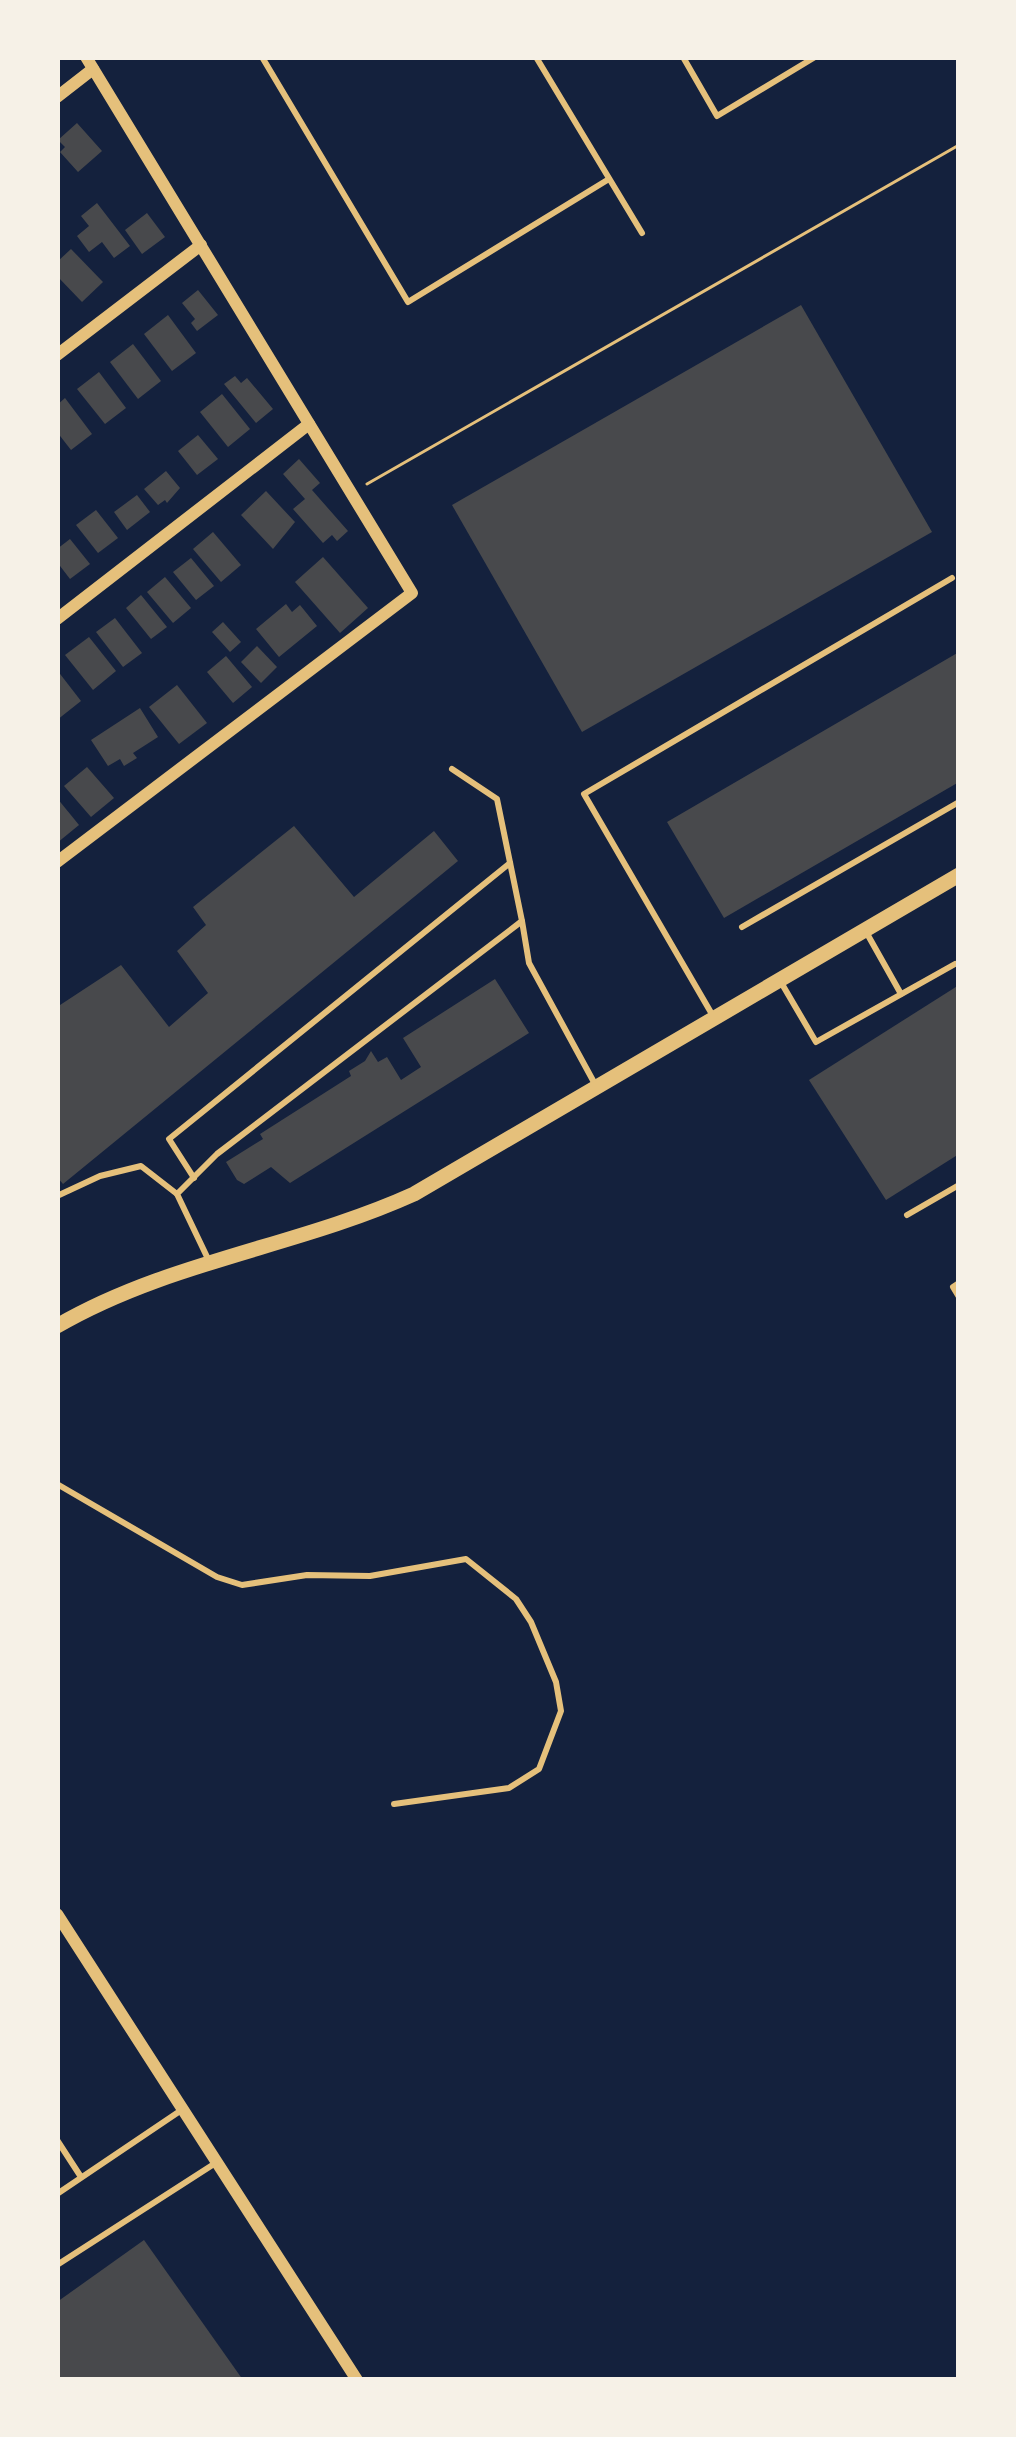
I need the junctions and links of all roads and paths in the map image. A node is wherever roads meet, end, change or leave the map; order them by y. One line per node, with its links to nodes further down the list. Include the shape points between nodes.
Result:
1 (262, 57): 8 (lane, via 408,302)
2 (536, 57): 8 (lane)
3 (683, 57): 4 (lane, via 717,116)
4 (815, 57)
5 (89, 63): 6 (street); 10 (street)
6 (57, 97)
7 (959, 145): 13 (path)
8 (609, 179): 9 (lane)
9 (642, 233)
10 (201, 245): 11 (street); 12 (street)
11 (57, 356)
12 (310, 424): 13 (street); 15 (street)
13 (352, 493): 18 (street, via 412,593)
14 (952, 578): 27 (lane, via 584,794)
15 (57, 619)
16 (452, 769): 19 (lane, via 497,799)
17 (959, 802): 22 (lane)
18 (57, 862)
19 (510, 862): 21 (lane); 29 (lane, via 169,1139)
20 (959, 875): 23 (street)
21 (522, 921): 28 (lane, via 529,962); 29 (lane)
22 (742, 927)
23 (865, 930): 25 (street); 26 (lane)
24 (956, 964): 26 (lane)
25 (780, 981): 26 (lane, via 816,1042); 27 (street)
26 (901, 994)
27 (715, 1019): 28 (street)
28 (597, 1088): 34 (street, via 362,1218)
29 (194, 1178): 31 (lane)
30 (959, 1184): 33 (lane)
31 (177, 1194): 32 (lane, via 141,1166); 34 (lane)
32 (57, 1196)
33 (907, 1215)
34 (209, 1261): 37 (street)
35 (959, 1283): 36 (lane, via 952,1287)
36 (959, 1297)
37 (57, 1326)
38 (57, 1484): 39 (lane, via 242,1585 466,1559 516,1599 556,1682 561,1712 539,1769 509,1788)
39 (394, 1804)
40 (57, 1914): 41 (street)
41 (183, 2109): 43 (street); 44 (lane)
42 (57, 2140): 44 (lane)
43 (217, 2162): 46 (lane); 47 (street)
44 (82, 2178): 45 (lane)
45 (57, 2194)
46 (57, 2265)
47 (357, 2380)

